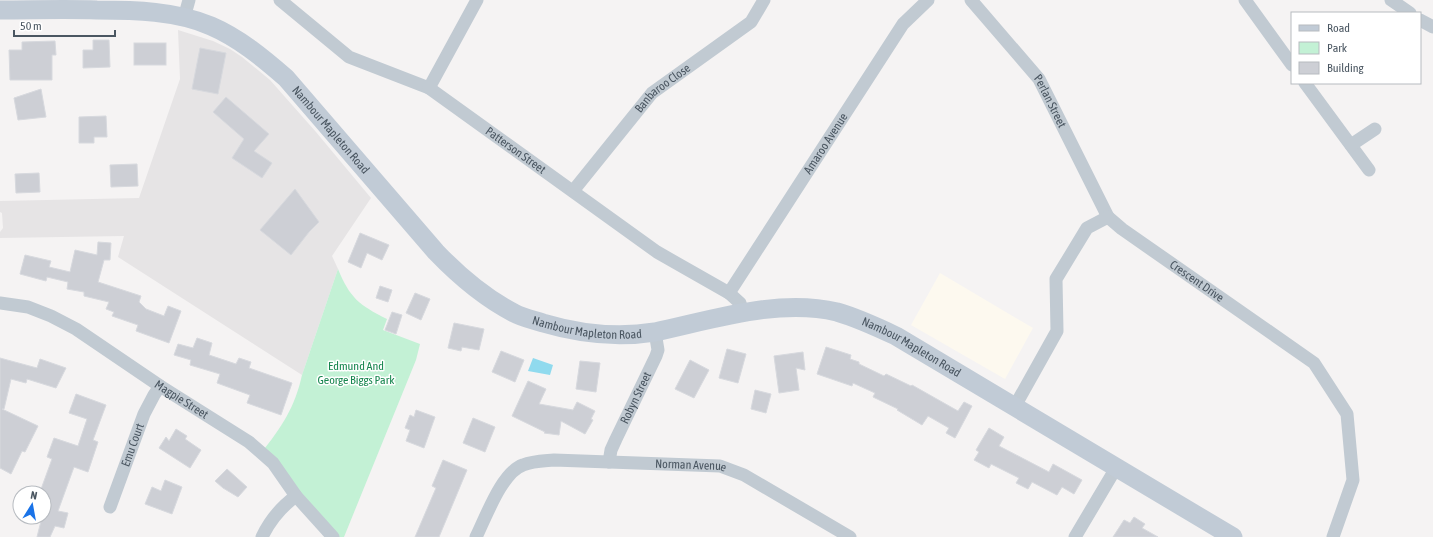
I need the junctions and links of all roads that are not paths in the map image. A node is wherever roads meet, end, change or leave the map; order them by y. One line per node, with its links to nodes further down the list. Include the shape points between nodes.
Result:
1 (280, 0): 15 (street, Patterson Street, via 349,57)
2 (478, 0): 15 (street)
3 (764, 0): 19 (street, Banbaroo Close, via 751,22 652,93)
4 (928, 0): 21 (street, Amaroo Avenue, via 903,24)
5 (971, 0): 20 (street, Perlan Street, via 1039,79)
6 (1245, 0): 13 (street)
7 (1391, 0): 10 (street)
8 (187, 9): 9 (main road, Nambour Mapleton Road); 24 (main road, Nambour Mapleton Road, via 257,53 286,78 436,252 455,272 498,303 531,320 585,333 612,335)
9 (0, 10)
10 (1409, 12)
11 (1421, 21): 12 (street)
12 (1433, 27)
13 (1291, 64)
14 (1306, 84): 17 (street)
15 (429, 88): 19 (street, Patterson Street)
16 (1375, 129): 17 (street)
17 (1351, 145): 18 (street)
18 (1369, 170)
19 (573, 191): 21 (street, Patterson Street, via 657,252)
20 (1108, 217): 26 (street, via 1087,228 1056,279 1057,331); 37 (street, Crescent Drive, via 1122,230 1314,363 1347,414 1353,480)
21 (729, 293): 23 (street, Patterson Street, via 740,303)
22 (0, 303): 25 (street, Magpie Street, via 28,308 51,316 76,329)
23 (743, 313): 24 (main road, Nambour Mapleton Road); 26 (main road, Nambour Mapleton Road, via 773,308 795,308 836,312 852,317 896,336)
24 (655, 332): 27 (street, Robyn Street, via 658,350 656,356 611,450)
25 (160, 386): 29 (street, Magpie Street, via 249,442 273,463); 30 (street, Emu Court, via 144,414)
26 (1015, 406): 28 (main road, Nambour Mapleton Road)
27 (609, 462): 33 (street, Norman Avenue, via 541,461 522,465 503,483); 34 (street, Norman Avenue, via 720,466 731,469)
28 (1116, 468): 35 (street); 36 (main road, Nambour Mapleton Road)
29 (296, 496): 31 (street, via 275,515); 32 (street, Magpie Street)
30 (110, 507)
31 (262, 537)
32 (333, 537)
33 (476, 537)
34 (850, 537)
35 (1075, 537)
36 (1233, 537)
37 (1333, 537)

